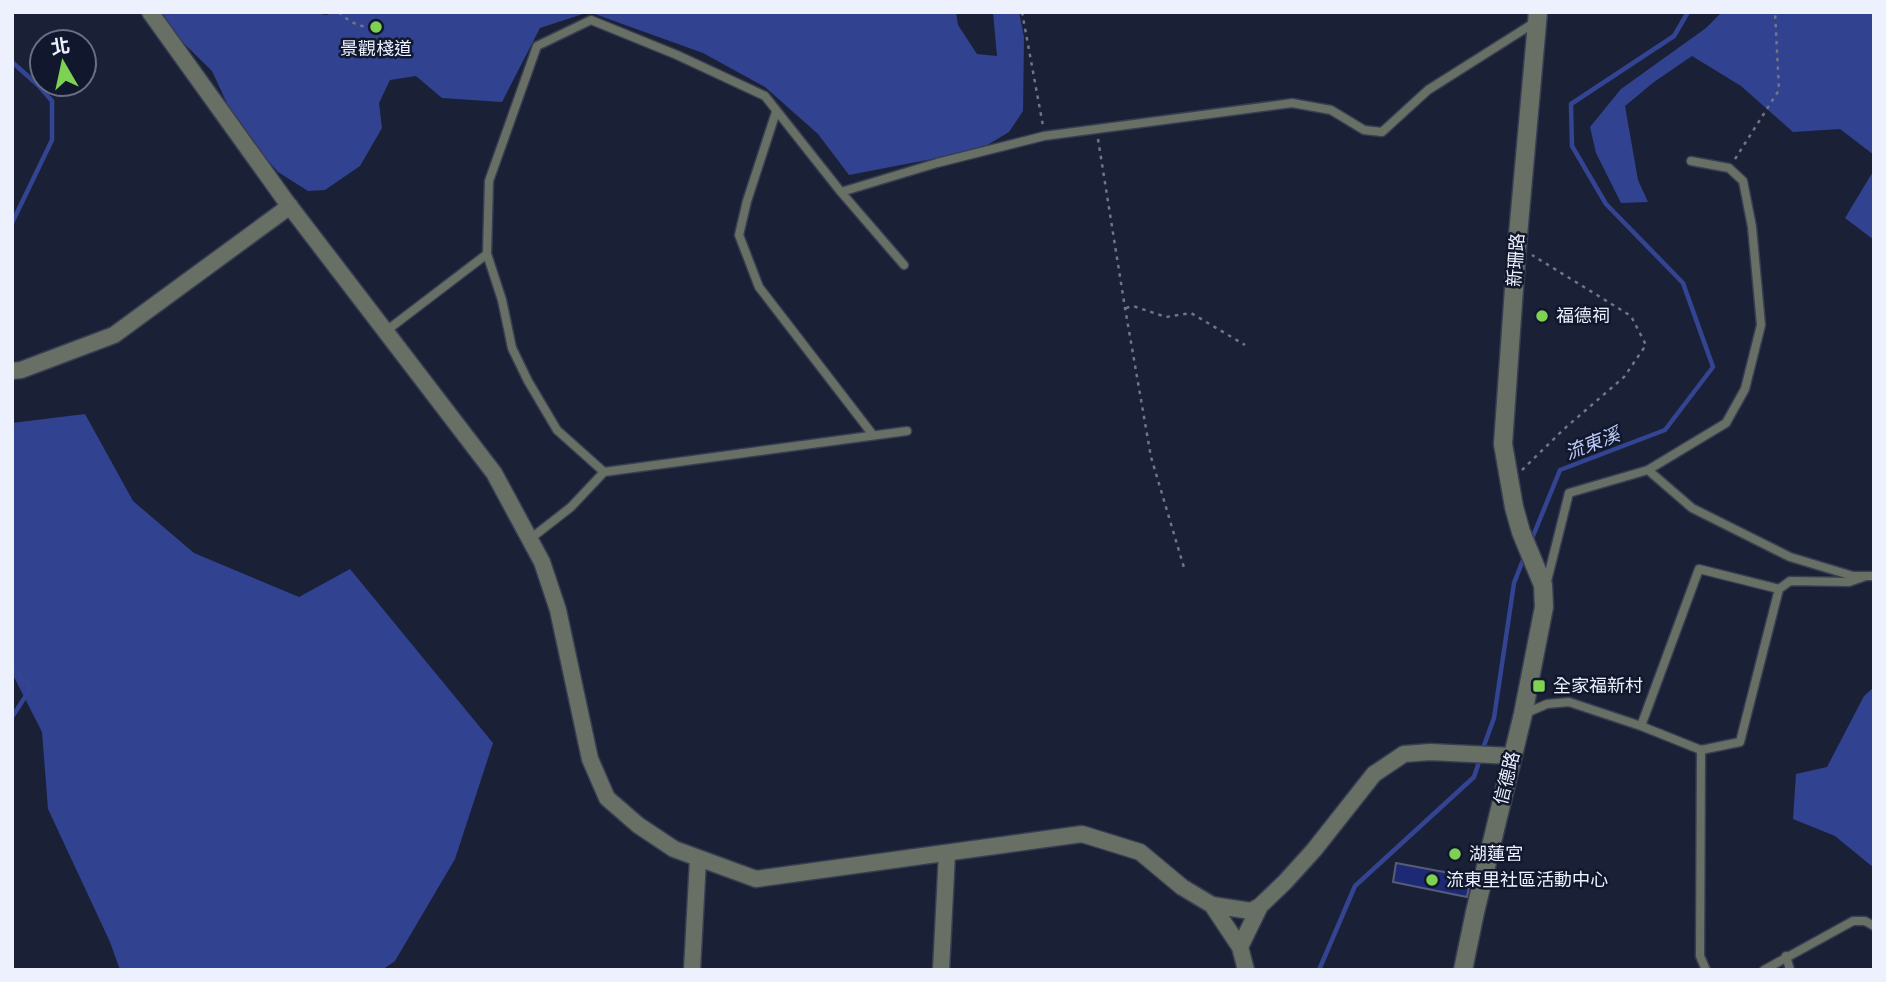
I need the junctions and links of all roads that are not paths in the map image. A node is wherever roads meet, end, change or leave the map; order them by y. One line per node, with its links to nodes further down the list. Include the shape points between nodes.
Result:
1 (150, 12): 6 (street)
2 (1537, 17): 5 (lane, via 1428,90 1382,132 1364,131 1331,110 1292,103 1044,136); 18 (street, 新珊路, via 1503,443 1514,507)
3 (776, 112): 5 (lane); 7 (lane, via 765,96 590,20 537,46 489,181); 12 (lane, via 739,235 759,287)
4 (1691, 161): 13 (lane, via 1729,168 1743,181 1761,325 1745,389 1726,423)
5 (841, 192): 8 (lane)
6 (290, 206): 9 (street); 10 (street, via 114,335)
7 (487, 254): 9 (lane); 14 (lane, via 512,348 528,381 557,430)
8 (904, 265)
9 (386, 331): 15 (street, via 494,473)
10 (12, 371)
11 (907, 431): 12 (lane)
12 (873, 435): 14 (lane)
13 (1648, 470): 16 (lane, via 1692,508 1790,556 1853,576); 18 (lane, via 1569,493)
14 (604, 472): 15 (lane, via 571,508)
15 (530, 539): 24 (street, via 558,610 590,760 607,798 638,825)
16 (1870, 576): 17 (lane, via 1849,582 1790,581)
17 (1779, 589): 20 (lane, via 1699,569); 21 (lane, via 1740,742)
18 (1543, 590): 19 (street, 信德路, via 1544,607)
19 (1523, 714): 20 (lane, via 1569,702); 22 (street, 信德路)
20 (1641, 726): 21 (lane)
21 (1701, 750): 34 (lane, via 1700,956)
22 (1505, 755): 26 (street, via 1404,754 1374,774 1314,850); 33 (street, 信德路)
23 (947, 853): 24 (street, via 756,879); 25 (street, via 1082,834 1140,852); 31 (street)
24 (698, 859): 30 (street)
25 (1212, 905): 26 (street, via 1251,911); 28 (street)
26 (1260, 906): 28 (street)
27 (1874, 926): 29 (lane, via 1853,921)
28 (1240, 947): 32 (street)
29 (1786, 956): 35 (lane); 36 (lane)
30 (692, 970)
31 (941, 970)
32 (1246, 970)
33 (1463, 970)
34 (1706, 970)
35 (1764, 970)
36 (1790, 970)

